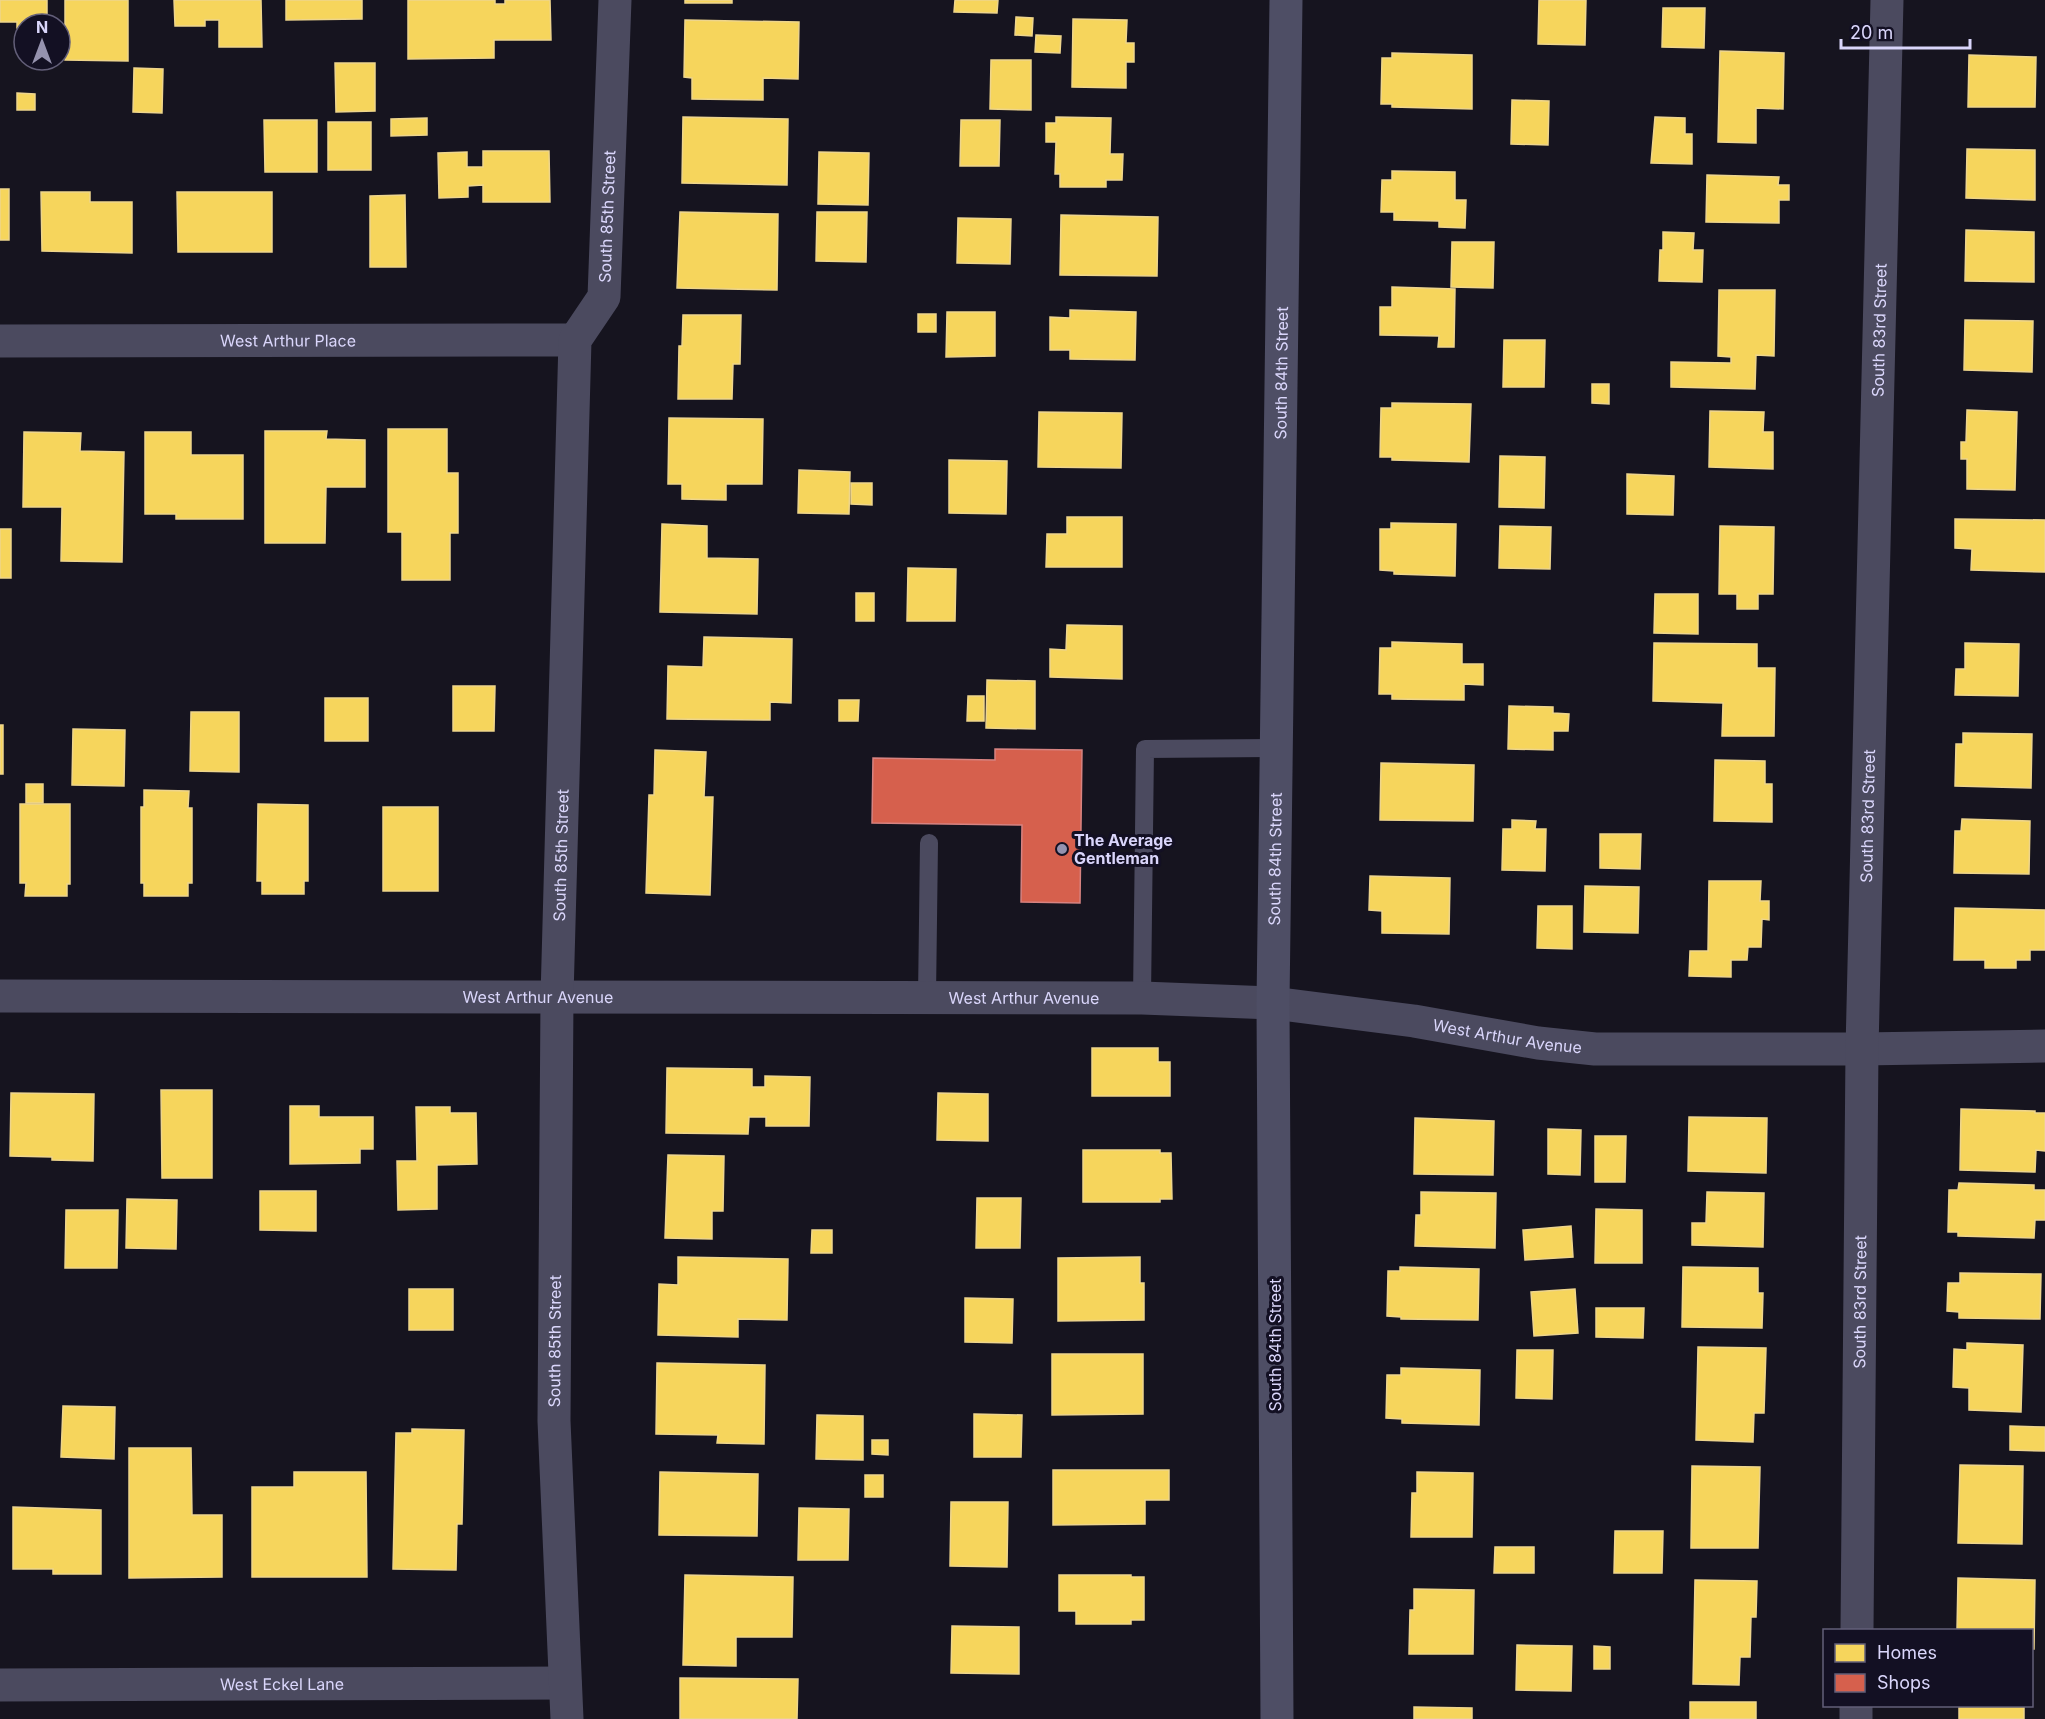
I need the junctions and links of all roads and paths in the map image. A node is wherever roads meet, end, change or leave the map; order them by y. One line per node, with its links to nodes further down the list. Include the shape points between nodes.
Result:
1 (615, 0): 5 (street, South 85th Street, via 604,297)
2 (1286, 0): 6 (street, South 84th Street)
3 (1887, 0): 14 (street, South 83rd Street)
4 (0, 340): 5 (street, West Arthur Place)
5 (575, 340): 9 (street, South 85th Street)
6 (1277, 748): 11 (lane, via 1145,749); 12 (street, South 84th Street)
7 (929, 843): 10 (lane)
8 (0, 996): 9 (street, West Arthur Avenue)
9 (557, 997): 10 (street, West Arthur Avenue); 16 (street, South 85th Street, via 554,1421)
10 (927, 997): 11 (street, West Arthur Avenue)
11 (1142, 998): 12 (street, West Arthur Avenue)
12 (1273, 1003): 14 (street, West Arthur Avenue, via 1595,1049); 19 (street, South 84th Street)
13 (2045, 1046): 14 (street, West Arthur Avenue)
14 (1862, 1049): 15 (street, South 83rd Street)
15 (1857, 1629)
16 (564, 1683): 17 (street, West Eckel Lane); 18 (street, South 85th Street)
17 (0, 1685)
18 (567, 1719)
19 (1277, 1719)

